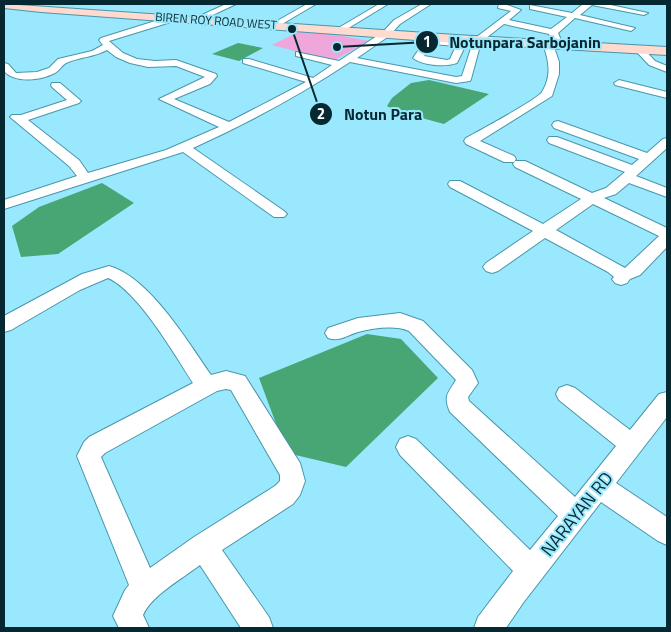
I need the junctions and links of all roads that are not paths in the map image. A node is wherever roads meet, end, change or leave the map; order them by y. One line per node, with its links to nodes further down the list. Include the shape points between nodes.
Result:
1 (232, 4): 14 (street)
2 (312, 4): 16 (street)
3 (384, 4): 18 (street)
4 (427, 4): 20 (street, via 397,22)
5 (504, 4): 21 (street, via 501,6 517,10)
6 (595, 4): 11 (street)
7 (4, 5): 13 (main road, BIREN ROY ROAD WEST)
8 (569, 5): 9 (street)
9 (586, 6): 12 (street)
10 (533, 7): 12 (street)
11 (644, 12)
12 (574, 15): 17 (street); 19 (street)
13 (171, 19): 14 (main road, BIREN ROY ROAD WEST); 23 (street, via 104,40)
14 (195, 20): 16 (main road, BIREN ROY ROAD WEST)
15 (507, 22): 19 (street)
16 (274, 25): 18 (main road, BIREN ROY ROAD WEST)
17 (631, 28)
18 (339, 30): 20 (main road, BIREN ROY ROAD WEST)
19 (553, 32): 22 (street)
20 (386, 34): 21 (main road, BIREN ROY ROAD WEST); 28 (street)
21 (477, 41): 22 (main road, BIREN ROY ROAD WEST); 28 (street, via 468,76 462,80)
22 (553, 45): 24 (main road, BIREN ROY ROAD WEST); 45 (street, via 554,74 546,96 470,141)
23 (107, 47): 29 (street, via 61,61 54,70 38,75 13,75); 36 (street, via 117,55 133,60 175,63 212,76 206,82 165,99)
24 (640, 50): 25 (main road, BIREN ROY ROAD WEST); 30 (street, via 652,63)
25 (667, 52)
26 (299, 54): 28 (street)
27 (246, 61): 31 (street)
28 (344, 61): 31 (street)
29 (4, 66)
30 (667, 69)
31 (313, 81): 36 (street)
32 (619, 83): 34 (street)
33 (56, 85): 42 (street, via 75,102 18,118 74,164)
34 (667, 95)
35 (558, 125): 40 (street)
36 (229, 127): 39 (street)
37 (553, 140): 41 (street)
38 (667, 142): 40 (street)
39 (184, 147): 42 (street); 47 (street)
40 (648, 158): 41 (street)
41 (630, 174): 44 (street); 45 (street, via 611,191)
42 (85, 178): 46 (street)
43 (455, 184): 48 (street)
44 (667, 193)
45 (592, 198): 48 (street); 49 (street)
46 (4, 205)
47 (279, 214)
48 (544, 231): 50 (street, via 614,268 622,277 634,271); 51 (street)
49 (667, 234)
50 (667, 238)
51 (492, 267)
52 (4, 325): 54 (street, via 88,278 108,272 115,274 147,302)
53 (335, 332): 60 (street, via 358,325 400,320 416,326 464,376 466,383 457,395 458,405 466,415)
54 (207, 386): 62 (street, via 226,380 238,382 294,478 292,487 284,495); 64 (street, via 97,445 89,456)
55 (567, 394): 57 (street)
56 (667, 401): 57 (street, NARAYAN RD)
57 (632, 445): 59 (street, NARAYAN RD)
58 (408, 447): 63 (street)
59 (599, 486): 60 (street, NARAYAN RD); 61 (street)
60 (576, 515): 63 (street, NARAYAN RD)
61 (667, 532)
62 (203, 546): 64 (street); 66 (street)
63 (532, 570): 67 (street, NARAYAN RD)
64 (145, 589): 65 (street, via 135,600 128,616)
65 (134, 628)
66 (258, 628)
67 (489, 628)

